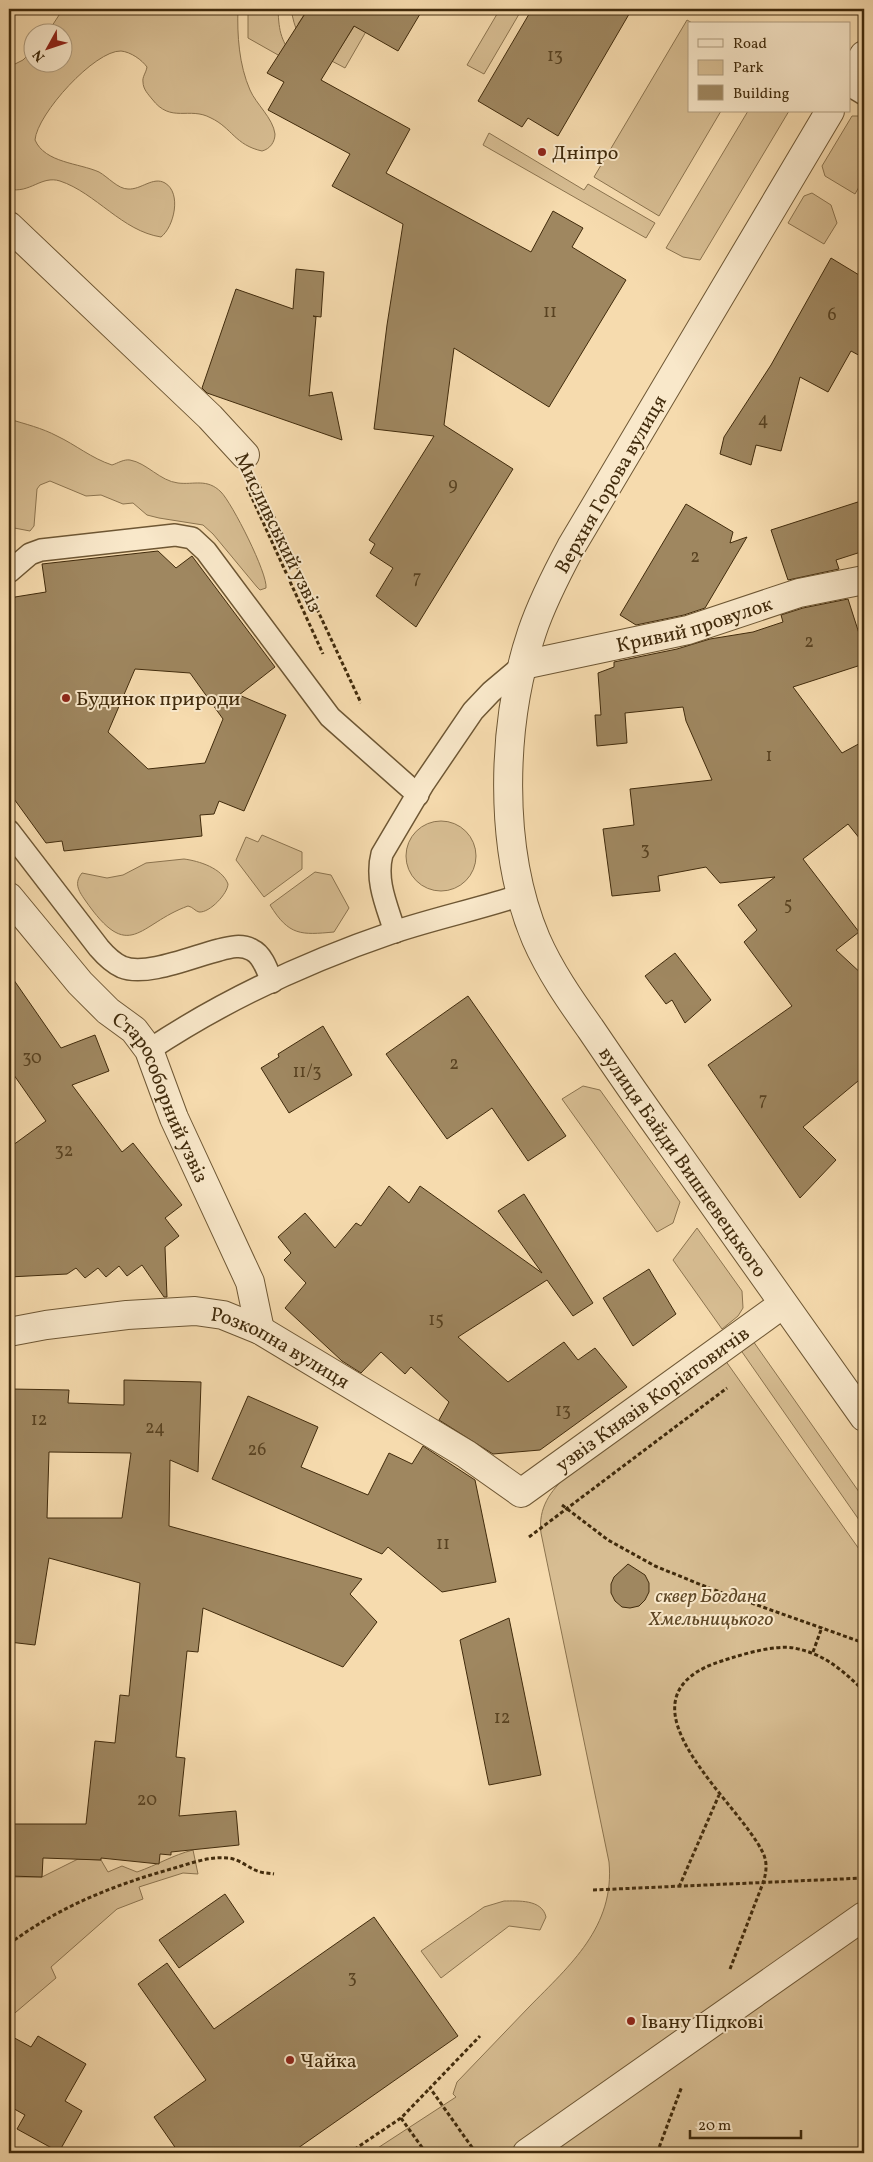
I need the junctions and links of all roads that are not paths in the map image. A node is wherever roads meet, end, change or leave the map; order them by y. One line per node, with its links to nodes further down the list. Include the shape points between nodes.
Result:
1 (864, 55): 2 (street)
2 (850, 78)
3 (850, 86): 4 (lane)
4 (864, 94)
5 (829, 112): 10 (street, Верхня Горова вулиця, via 571,547 542,604)
6 (9, 226): 7 (street, Мисливський узвіз)
7 (245, 454)
8 (9, 572): 11 (lane, via 30,554 41,550 175,535 192,538 206,551 330,717)
9 (864, 580): 10 (street, Кривий провулок, via 800,593 688,630)
10 (523, 665): 11 (lane, via 474,711); 14 (street, Верхня Горова вулиця, via 509,760 511,830)
11 (418, 795): 15 (lane, via 388,843 380,864 381,886)
12 (9, 831): 16 (lane, via 99,948 122,967 134,970 154,968 239,946 254,950 262,959)
13 (9, 896): 17 (street, Старособорний узвіз, via 80,983 108,1011 134,1030)
14 (522, 896): 15 (lane); 18 (street, вулиця Байди Вишневецького, via 537,940 569,998)
15 (395, 932): 16 (lane)
16 (272, 982): 17 (lane, via 186,1026)
17 (149, 1050): 19 (street, Старособорний узвіз, via 185,1144 250,1282)
18 (783, 1304): 21 (street, вулиця Байди Вишневецького); 22 (street, узвіз Князів Коріатовичів)
19 (260, 1330): 20 (street, Розкопна вулиця, via 223,1315 195,1311 127,1315); 22 (street, Розкопна вулиця, via 466,1454)
20 (9, 1332)
21 (864, 1417)
22 (521, 1493)
23 (864, 1916): 24 (street)
24 (527, 2153)

